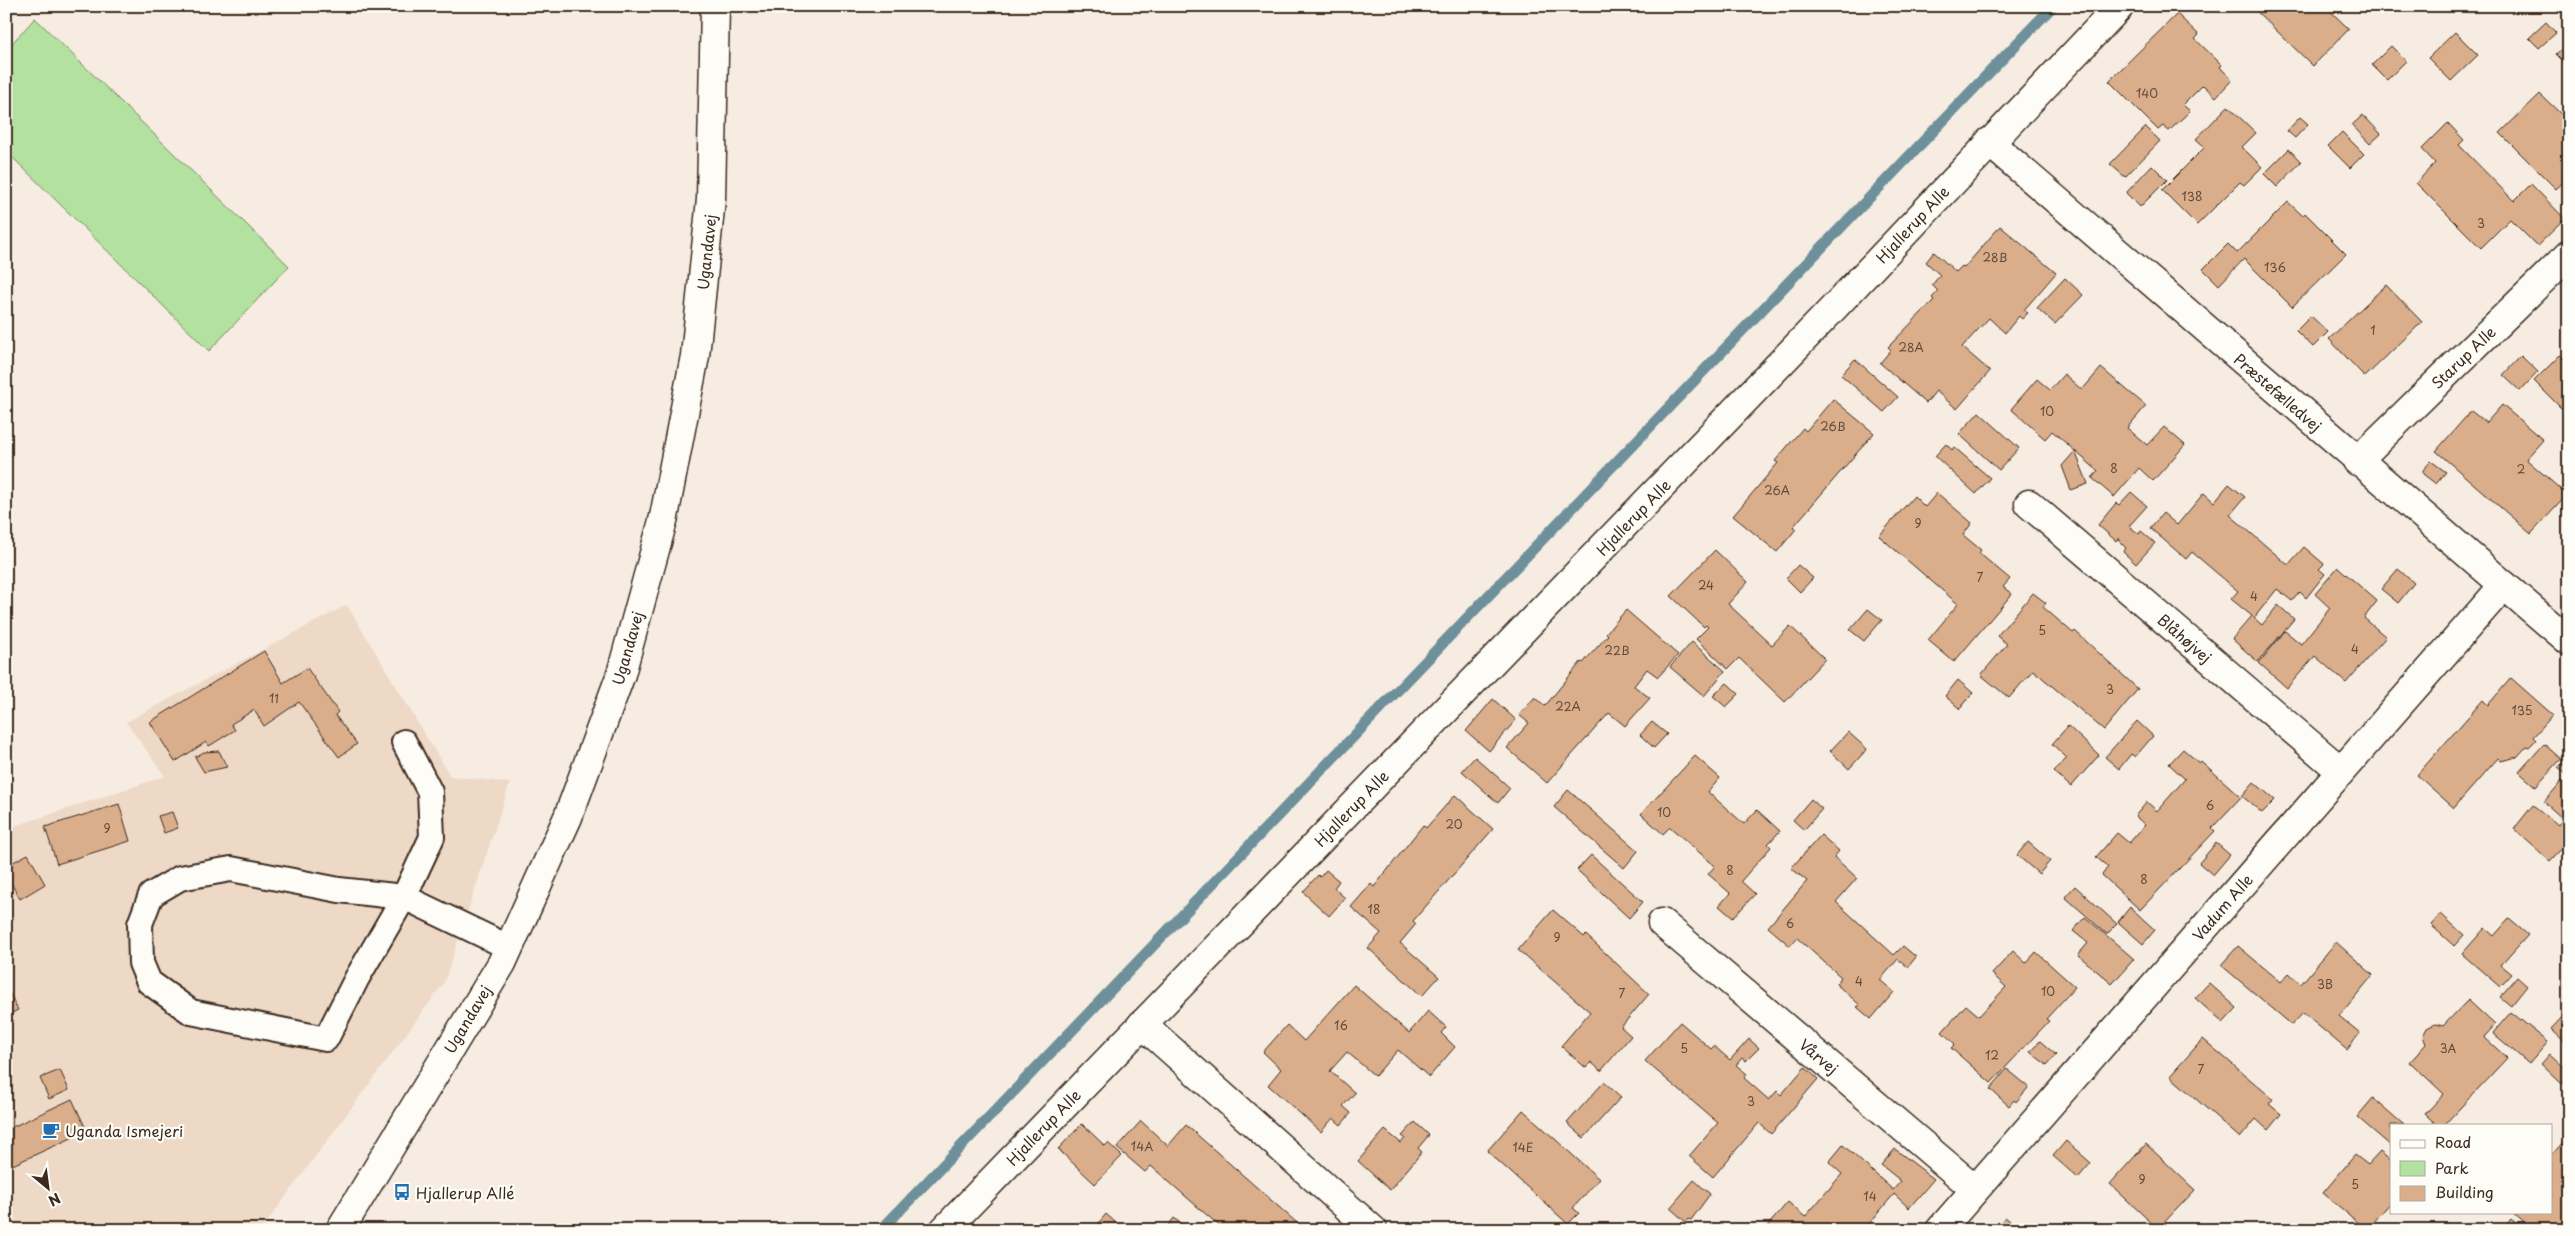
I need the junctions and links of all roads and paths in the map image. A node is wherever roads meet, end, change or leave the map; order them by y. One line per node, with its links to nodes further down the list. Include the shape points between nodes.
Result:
1 (715, 6): 13 (street, Ugandavej, via 711,199 695,356 664,517 621,674 568,817)
2 (2120, 6): 3 (street, Hjallerup Alle)
3 (1989, 142): 5 (street, Præstefælledvej); 14 (street, Hjallerup Alle, via 1823,319)
4 (2569, 254): 5 (street, Starup Alle)
5 (2357, 460): 7 (street, Præstefælledvej)
6 (2029, 504): 10 (street, Blåhøjvej)
7 (2504, 585): 8 (street, Præstefælledvej); 10 (street, Vadum Alle)
8 (2569, 641)
9 (404, 742): 11 (lane, via 430,792 432,837)
10 (2340, 771): 15 (street, Vadum Alle)
11 (404, 897): 11 (lane, via 326,1039 191,1012 149,982 141,963 140,924 151,895 180,878 231,869 339,890); 13 (lane)
12 (1662, 923): 15 (street, Vårvej)
13 (508, 947): 16 (street, Ugandavej)
14 (1142, 1024): 17 (street, Hjallerup Alle); 18 (street)
15 (1975, 1189): 19 (street, Vadum Alle)
16 (340, 1230)
17 (944, 1230)
18 (1374, 1230)
19 (1940, 1230)

